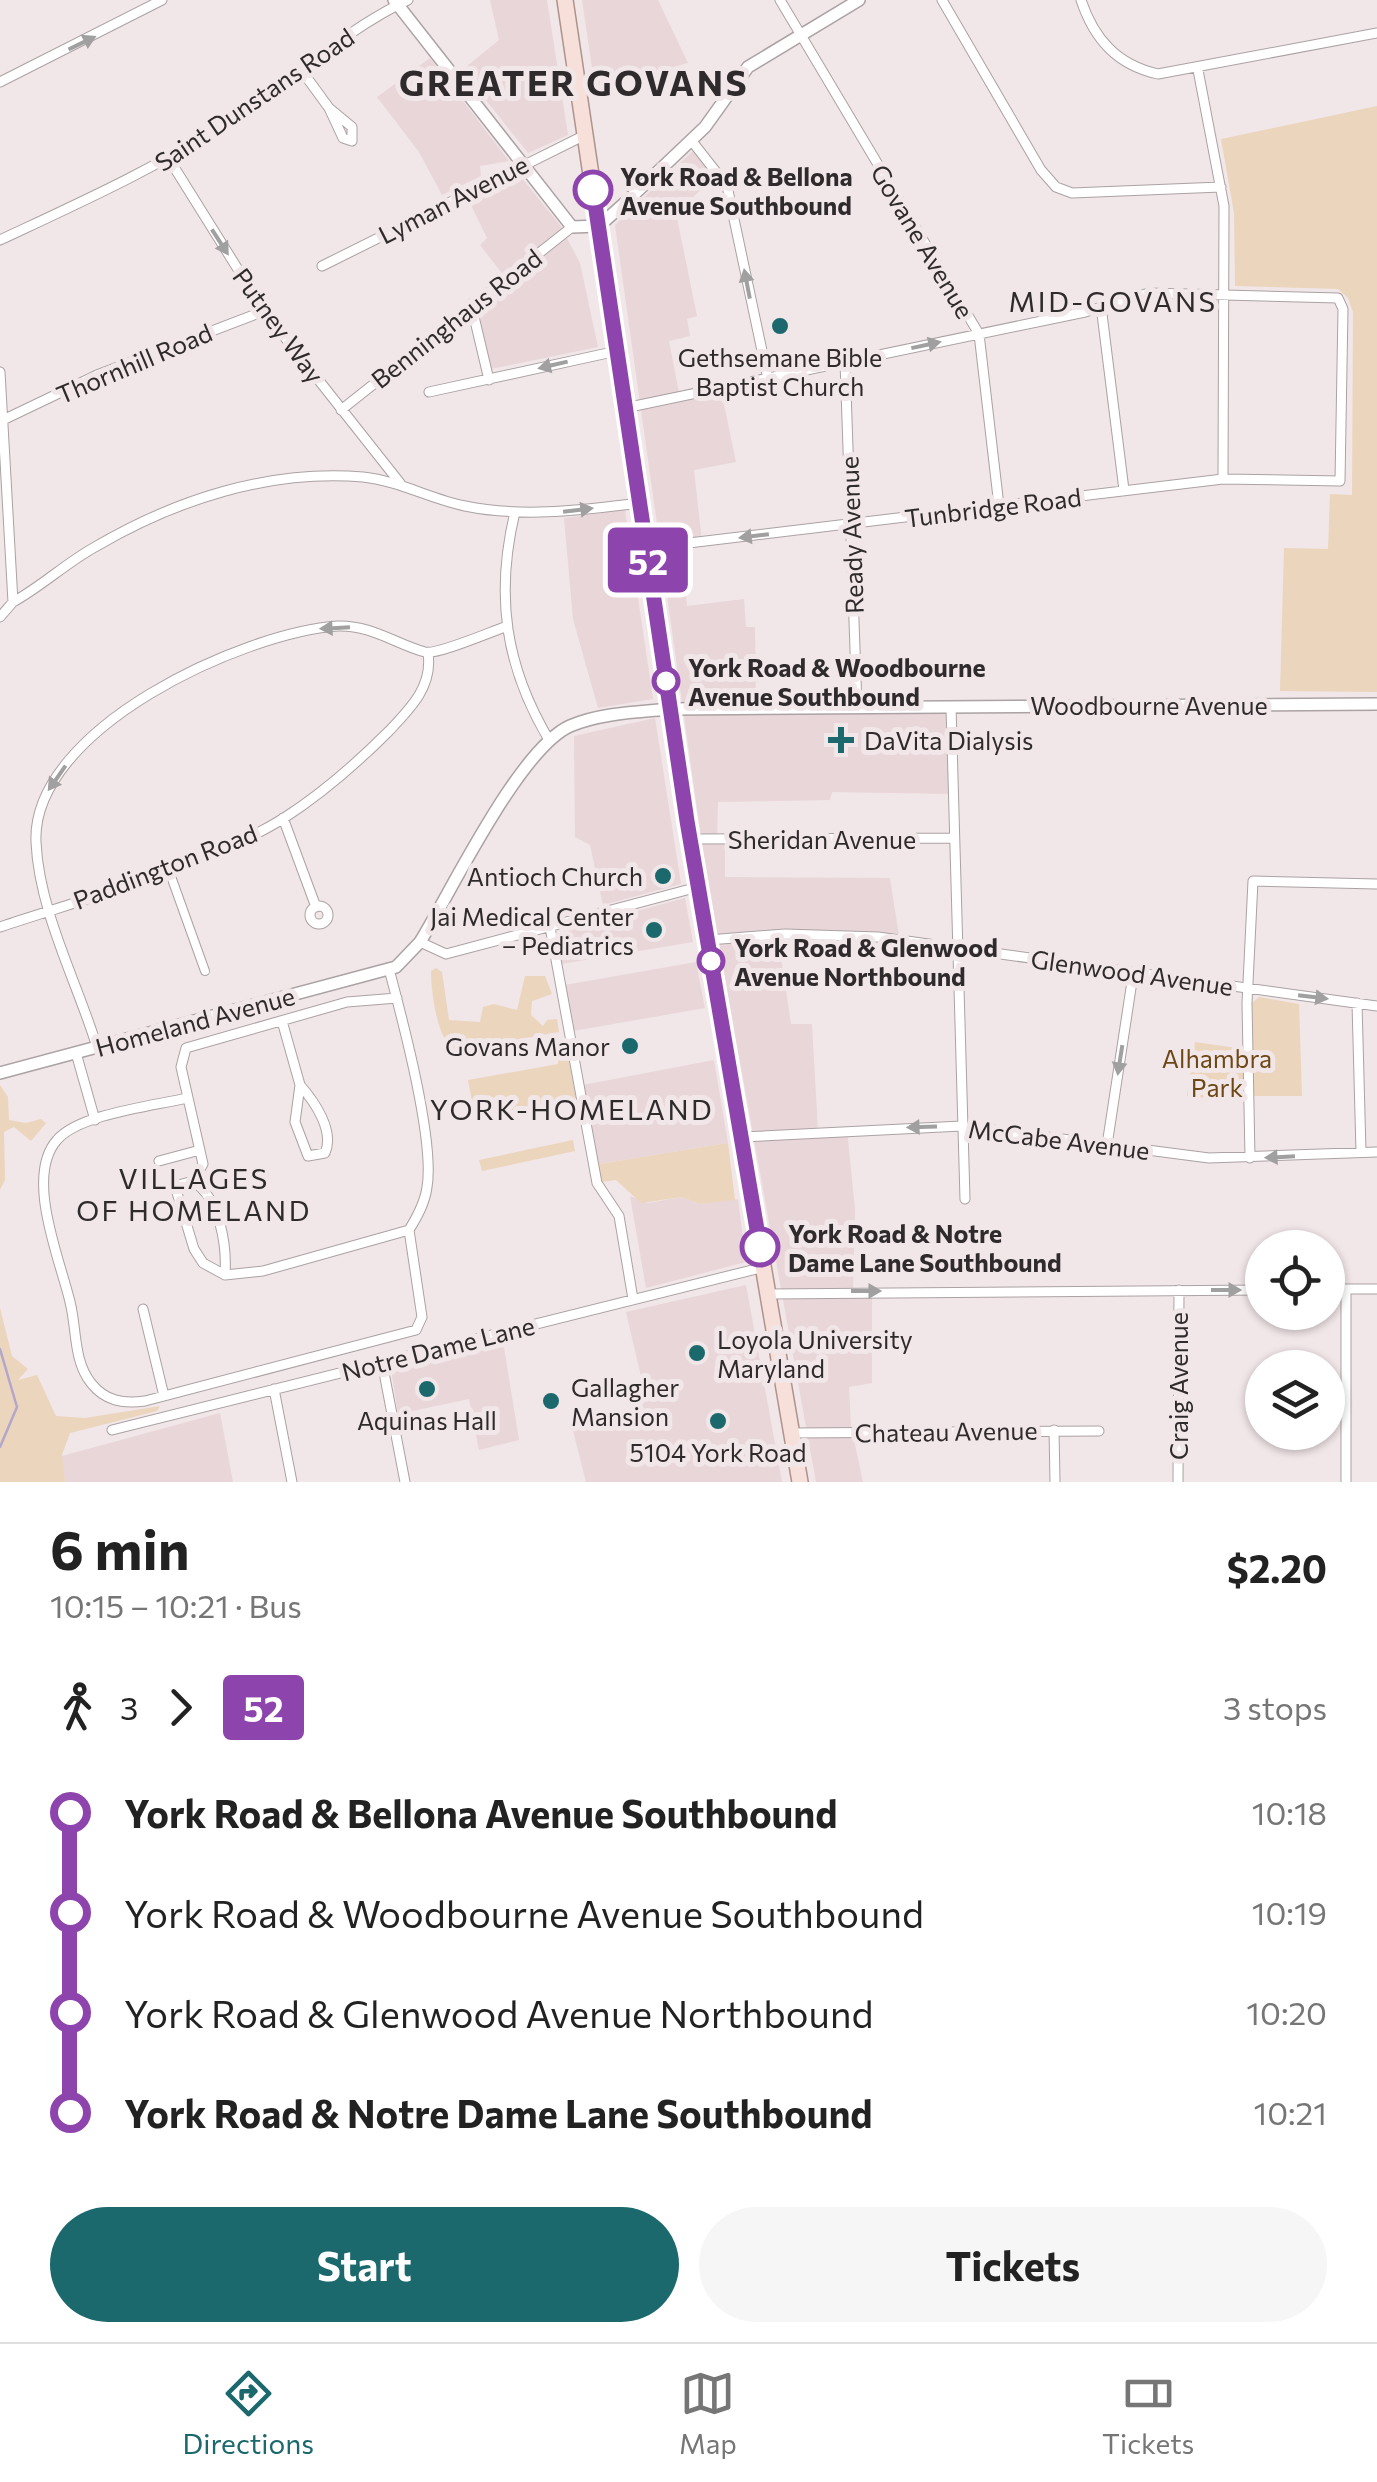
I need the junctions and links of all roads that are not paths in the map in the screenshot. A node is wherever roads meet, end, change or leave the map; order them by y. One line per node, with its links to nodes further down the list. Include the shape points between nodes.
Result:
1 (162, 0): 12 (street, one-way to 1)
2 (565, 0): 14 (main road)
3 (780, 0): 9 (street, Govane Avenue)
4 (859, 0): 9 (street)
5 (942, 0): 18 (street, via 1056,187 1072,193)
6 (1082, 0): 10 (street, via 1094,31 1127,65 1158,74)
7 (400, 2): 11 (street, Saint Dunstans Road); 17 (street)
8 (1377, 32): 10 (street)
9 (801, 35): 15 (street, via 741,74); 27 (street, Govane Avenue)
10 (1198, 70): 18 (street)
11 (302, 71): 13 (street); 16 (street, Saint Dunstans Road)
12 (0, 82)
13 (329, 108)
14 (585, 135): 17 (street, Lyman Avenue); 19 (main road)
15 (691, 140): 19 (street); 31 (street, one-way to 15, via 727,186)
16 (169, 159): 21 (street, Saint Dunstans Road); 26 (street, Putney Way, one-way to 26)
17 (523, 163): 20 (street); 22 (street, Lyman Avenue)
18 (1222, 188): 23 (street)
19 (598, 226): 20 (street); 28 (main road)
20 (572, 227): 24 (street, Benninghaus Road)
21 (0, 240)
22 (322, 266)
23 (1226, 294): 25 (street, via 1137,294); 37 (street); 37 (street, Tunbridge Road, via 1338,298 1343,309 1340,481)
24 (471, 304): 32 (street); 35 (street, Benninghaus Road)
25 (1101, 306): 27 (street); 39 (street)
26 (264, 310): 35 (street, Putney Way); 36 (street, Thornhill Road)
27 (979, 334): 29 (street, one-way to 27); 41 (street, Govane Avenue)
28 (617, 350): 32 (street, one-way to 32); 34 (main road)
29 (845, 362): 31 (street); 43 (street, Ready Avenue)
30 (0, 372): 36 (street)
31 (768, 379): 34 (street)
32 (490, 380): 33 (street)
33 (430, 392)
34 (626, 408): 40 (main road)
35 (341, 410): 38 (street, Putney Way)
36 (5, 419): 45 (street)
37 (1223, 479): 39 (street, Tunbridge Road)
38 (400, 483): 42 (street, via 464,506); 45 (street, via 308,476 222,492 120,532)
39 (1124, 490): 41 (street, Tunbridge Road)
40 (640, 503): 42 (street, one-way to 40); 44 (main road)
41 (999, 506): 43 (street, Tunbridge Road)
42 (515, 512): 47 (street, via 505,562)
43 (851, 524): 44 (street, Tunbridge Road, one-way to 44); 50 (street, Ready Avenue)
44 (646, 548): 52 (main road)
45 (13, 602): 46 (street)
46 (0, 617)
47 (505, 627): 48 (street); 53 (street, via 520,685)
48 (428, 653): 54 (street, Paddington Road, via 429,678 398,721 342,776); 61 (street, one-way to 61, via 356,628 294,633 206,664 134,706 71,760 42,803 36,842)
49 (1377, 704): 51 (street, Woodbourne Avenue)
50 (857, 707): 51 (street, Woodbourne Avenue); 52 (street, Woodbourne Avenue)
51 (951, 707): 55 (street)
52 (670, 708): 53 (street, Woodbourne Avenue, via 572,724); 56 (main road)
53 (549, 740): 65 (street, Woodbourne Avenue, via 502,804)
54 (283, 818): 57 (street, Paddington Road); 60 (street)
55 (953, 838): 56 (street, Sheridan Avenue); 66 (street)
56 (690, 840): 59 (main road)
57 (168, 868): 61 (street, Paddington Road); 68 (street)
58 (1377, 884): 70 (street, via 1252,881)
59 (698, 887): 63 (street); 64 (main road)
60 (316, 907)
61 (51, 910): 62 (street, Paddington Road); 75 (street)
62 (0, 927)
63 (550, 927): 65 (street, via 446,954); 99 (street, via 597,1183 619,1216)
64 (708, 940): 66 (street, Glenwood Avenue, via 834,934); 82 (main road)
65 (420, 942): 67 (street, Woodbourne Avenue)
66 (959, 950): 69 (street, Glenwood Avenue); 81 (street)
67 (389, 969): 71 (street); 75 (street, Homeland Avenue)
68 (204, 970)
69 (1132, 974): 70 (street, Glenwood Avenue); 83 (street, one-way to 83)
70 (1250, 989): 72 (street, Glenwood Avenue, one-way to 72); 87 (street)
71 (397, 998): 74 (street, via 360,1000); 91 (street, via 428,1177)
72 (1358, 1003): 73 (street, Glenwood Avenue); 85 (street)
73 (1377, 1006)
74 (282, 1021): 78 (street); 79 (street, via 186,1048 181,1062)
75 (97, 1047): 76 (street, Homeland Avenue)
76 (76, 1053): 77 (street, Homeland Avenue); 80 (street)
77 (0, 1073)
78 (300, 1085): 78 (street, via 297,1136 308,1156 317,1158 328,1141)
79 (187, 1098): 80 (street); 84 (street)
80 (95, 1120): 103 (street, via 68,1130 46,1172 52,1250 69,1297 78,1357 104,1396 120,1402)
81 (962, 1126): 82 (street, McCabe Avenue, one-way to 82); 83 (street, McCabe Avenue); 90 (street)
82 (742, 1137): 92 (main road)
83 (1107, 1145): 87 (street, McCabe Avenue)
84 (200, 1150): 88 (street); 89 (street, via 202,1169)
85 (1361, 1152): 86 (street, McCabe Avenue); 87 (street, McCabe Avenue, one-way to 87)
86 (1377, 1152)
87 (1250, 1158)
88 (159, 1162)
89 (192, 1182): 93 (street, via 214,1207); 93 (street, via 176,1186 188,1233 203,1263)
90 (965, 1199)
91 (409, 1230): 93 (street); 103 (street, via 422,1316 416,1330)
92 (764, 1267): 98 (main road); 99 (street, Notre Dame Lane)
93 (224, 1276)
94 (1377, 1289): 97 (street)
95 (1179, 1290): 96 (street, one-way to 96); 98 (street, one-way to 95); 112 (street, Craig Avenue)
96 (1245, 1290)
97 (1346, 1290): 113 (street)
98 (768, 1294): 107 (main road)
99 (633, 1299): 101 (street, Notre Dame Lane)
100 (143, 1309): 103 (street)
101 (382, 1362): 102 (street, Notre Dame Lane); 109 (street)
102 (274, 1390): 104 (street, Notre Dame Lane); 108 (street)
103 (164, 1396)
104 (112, 1430)
105 (1054, 1430): 106 (street, Chateau Avenue); 107 (street, Chateau Avenue); 111 (street)
106 (1099, 1431)
107 (792, 1433): 110 (main road)
108 (292, 1482)
109 (405, 1482)
110 (800, 1482)
111 (1056, 1482)
112 (1178, 1482)
113 (1346, 1482)

